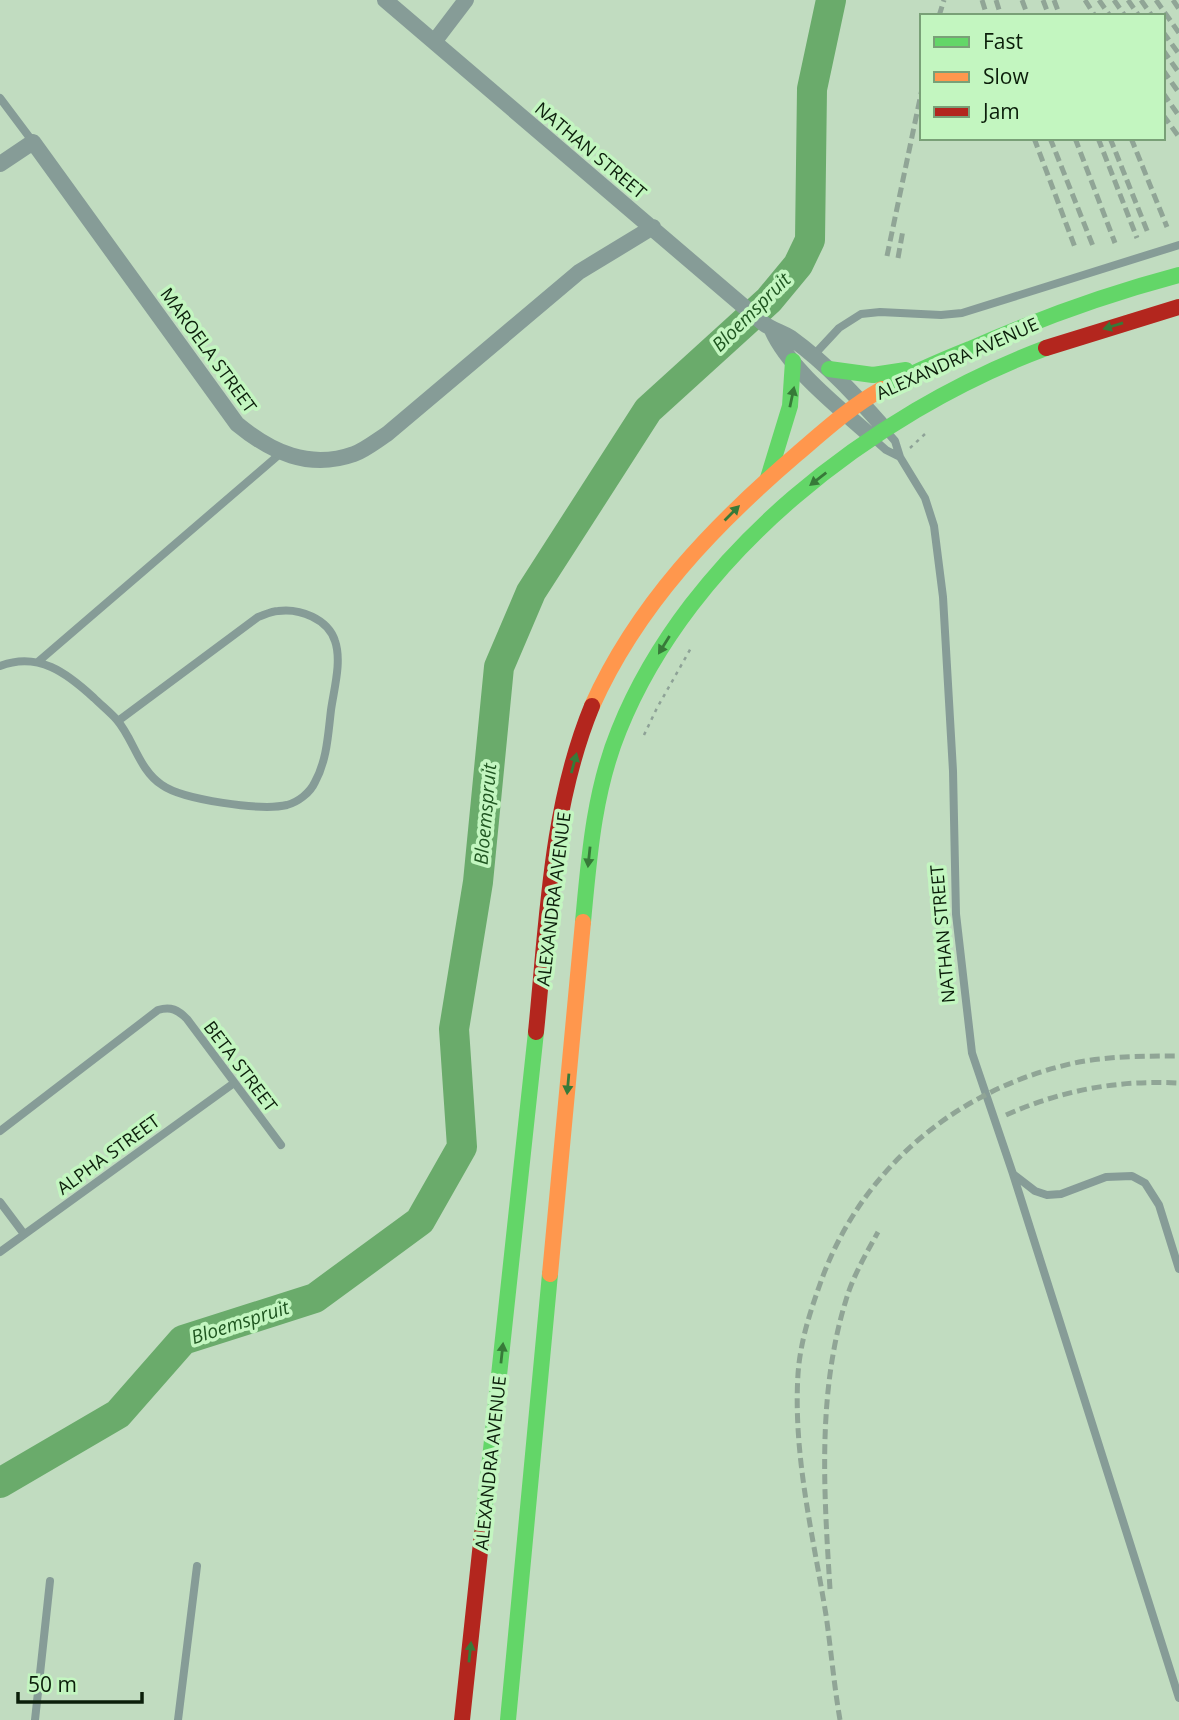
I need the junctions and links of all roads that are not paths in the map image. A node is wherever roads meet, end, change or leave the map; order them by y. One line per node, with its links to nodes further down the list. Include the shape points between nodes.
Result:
1 (385, 0): 3 (street, NATHAN STREET)
2 (466, 0): 3 (street)
3 (434, 42): 7 (street, NATHAN STREET)
4 (0, 98): 5 (lane, MAROELA STREET)
5 (33, 142): 6 (street); 19 (street, MAROELA STREET, via 237,424)
6 (0, 164)
7 (653, 227): 11 (street, NATHAN STREET); 19 (street, MAROELA STREET, via 579,272 407,418 356,453 332,460 303,460)
8 (1179, 245): 12 (lane, via 962,313 861,314 839,328)
9 (1179, 275): 13 (highway, ALEXANDRA AVENUE, via 1127,288)
10 (1179, 307): 18 (highway, ALEXANDRA AVENUE, one-way to 18, via 1006,364)
11 (768, 326): 12 (street, NATHAN STREET); 14 (street, NATHAN STREET)
12 (813, 355): 14 (lane); 15 (street, NATHAN STREET)
13 (934, 364): 15 (highway, via 873,375); 16 (highway, ALEXANDRA AVENUE)
14 (797, 366): 17 (street, NATHAN STREET); 21 (highway, one-way to 14, via 793,396)
15 (829, 369): 16 (street, NATHAN STREET)
16 (861, 401): 17 (highway, ALEXANDRA AVENUE); 18 (street, NATHAN STREET)
17 (845, 412): 18 (street, NATHAN STREET); 21 (highway, ALEXANDRA AVENUE)
18 (879, 433): 20 (lane, NATHAN STREET, via 886,450); 20 (lane, NATHAN STREET, via 895,441); 39 (highway, ALEXANDRA AVENUE, one-way to 39, via 754,533 706,586 643,680 603,776 590,850)
19 (281, 453): 22 (lane)
20 (900, 457): 28 (lane, NATHAN STREET, via 925,498 934,526 953,771 956,914 972,1053)
21 (768, 478): 38 (highway, ALEXANDRA AVENUE, one-way to 21, via 554,861 572,766 599,690 638,624 682,565)
22 (39, 661): 23 (lane); 24 (lane, via 59,669)
23 (0, 666)
24 (118, 720): 24 (lane, via 147,771 180,795 200,801 286,805 302,798 314,785 324,762 337,663 335,641 312,616 296,611 258,617)
25 (234, 1083): 26 (lane, BETA STREET, via 187,1019 173,1009 158,1010); 27 (lane, BETA STREET); 30 (lane, ALPHA STREET)
26 (0, 1131)
27 (281, 1145)
28 (1013, 1174): 32 (lane, via 1047,1195 1121,1175 1145,1183 1159,1205); 35 (lane, NATHAN STREET)
29 (0, 1202): 30 (lane)
30 (24, 1234): 31 (lane, ALPHA STREET)
31 (0, 1252)
32 (1179, 1269)
33 (197, 1566): 37 (lane)
34 (50, 1581): 36 (lane)
35 (1179, 1698)
36 (35, 1720)
37 (178, 1720)
38 (462, 1720)
39 (508, 1720)

